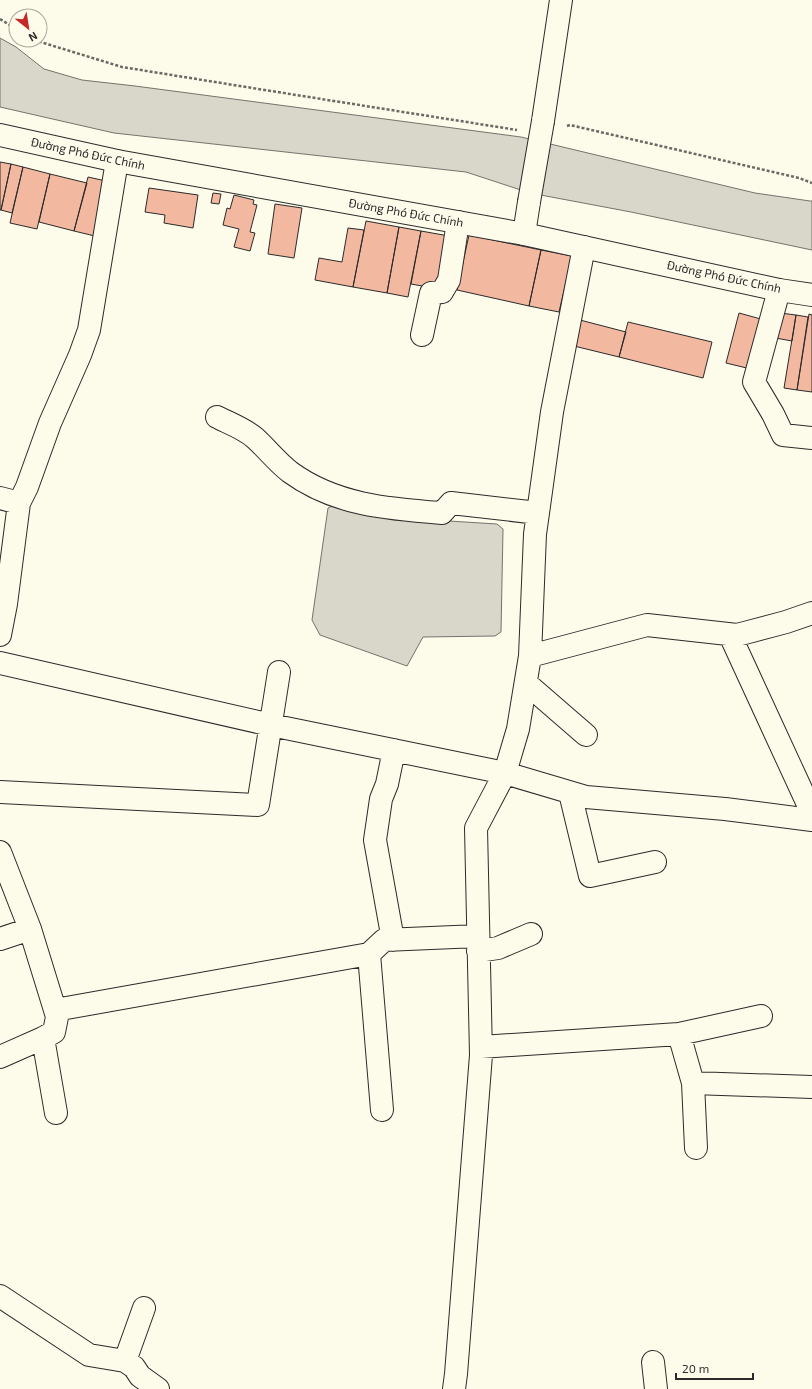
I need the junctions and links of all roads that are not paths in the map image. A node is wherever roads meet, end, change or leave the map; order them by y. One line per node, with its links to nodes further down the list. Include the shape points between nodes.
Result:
1 (560, 0): 5 (street, bridge)
2 (0, 135): 3 (street, Đường Phó Đức Chính)
3 (117, 161): 4 (street, Đường Phó Đức Chính); 12 (street, via 89,330 50,423 27,487)
4 (458, 222): 5 (street, Đường Phó Đức Chính); 9 (street, via 449,280 442,292 431,293)
5 (524, 234): 6 (street, Đường Phó Đức Chính)
6 (584, 247): 7 (street, Đường Phó Đức Chính); 13 (street, via 552,412)
7 (779, 290): 8 (street, Đường Phó Đức Chính); 11 (street, via 754,382 774,414 783,435)
8 (812, 295)
9 (422, 335)
10 (217, 417): 13 (street, via 254,437 290,472 319,490 364,505 442,513 451,504)
11 (812, 438)
12 (10, 500): 15 (street, via 6,604)
13 (538, 513): 17 (street)
14 (812, 613): 16 (street)
15 (0, 635)
16 (730, 635): 17 (street, via 647,625); 27 (street)
17 (530, 656): 20 (street)
18 (0, 663): 21 (street)
19 (278, 672): 21 (street)
20 (526, 683): 22 (street); 24 (street, via 518,729)
21 (270, 725): 23 (street); 25 (street, via 258,805)
22 (586, 735)
23 (394, 750): 24 (street); 34 (street, via 381,799 375,840)
24 (505, 773): 26 (street); 35 (street, via 476,828)
25 (0, 792)
26 (570, 793): 28 (street, via 586,798 725,809); 30 (street, via 590,876)
27 (812, 813)
28 (812, 820)
29 (0, 852): 31 (street)
30 (655, 862)
31 (30, 929): 33 (street); 37 (street)
32 (531, 934): 35 (street, via 498,948)
33 (0, 938)
34 (394, 940): 35 (street); 36 (street, via 384,940)
35 (478, 943): 41 (street)
36 (369, 954): 37 (street); 45 (street)
37 (55, 1010): 40 (street, via 57,1017 54,1032)
38 (761, 1016): 39 (street)
39 (679, 1034): 41 (street); 43 (street)
40 (43, 1038): 42 (street); 46 (street)
41 (481, 1047): 53 (street)
42 (0, 1057)
43 (693, 1083): 44 (street); 47 (street)
44 (812, 1086)
45 (382, 1110)
46 (56, 1112)
47 (696, 1148)
48 (0, 1296): 50 (street, via 89,1355)
49 (144, 1308): 50 (street)
50 (125, 1361): 52 (street)
51 (653, 1362): 54 (street)
52 (158, 1389)
53 (454, 1389)
54 (656, 1389)

